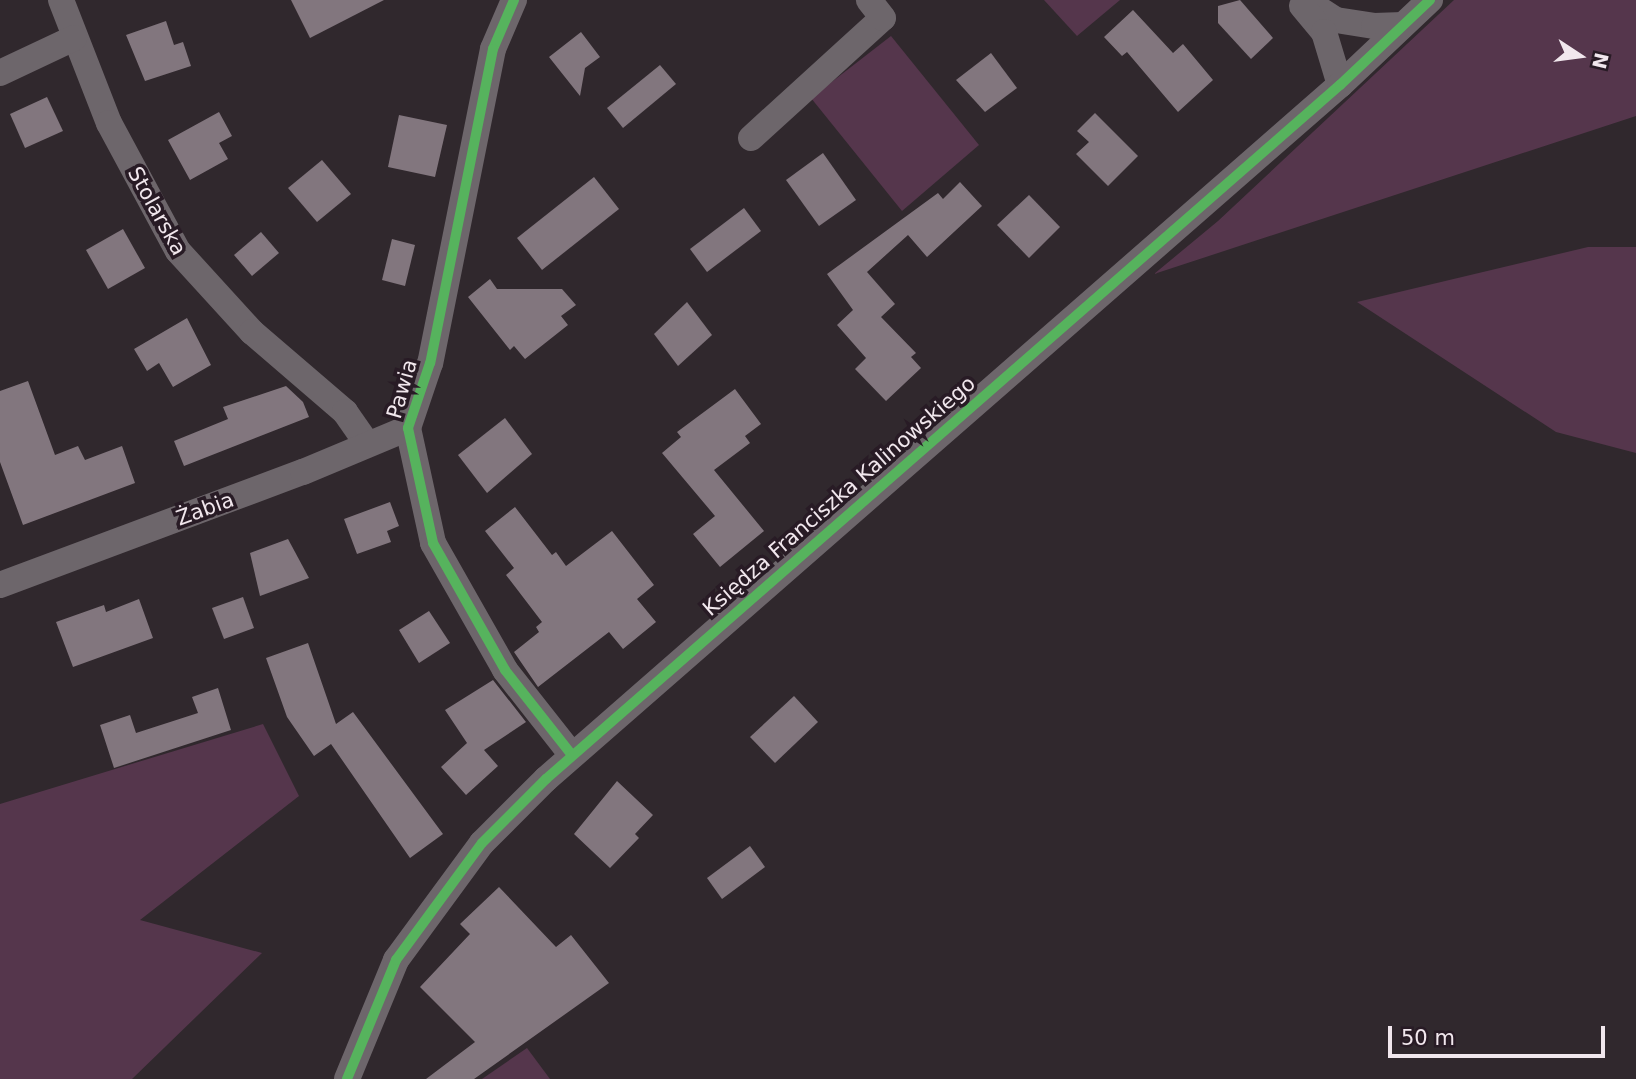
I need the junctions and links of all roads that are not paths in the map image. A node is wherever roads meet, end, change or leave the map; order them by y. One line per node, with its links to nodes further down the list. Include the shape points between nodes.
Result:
1 (61, 0): 8 (street, Stolarska)
2 (514, 0): 12 (street, Pawia, via 493,49 435,340)
3 (869, 0): 11 (street, via 883,18)
4 (1297, 0): 10 (street, via 1324,32)
5 (1305, 0): 7 (street, via 1336,20)
6 (1430, 0): 7 (street, Księdza Franciszka Kalinowskiego)
7 (1403, 25): 10 (street, Księdza Franciszka Kalinowskiego)
8 (74, 38): 9 (street); 13 (street, Stolarska, via 109,123 178,251 252,332 345,412)
9 (0, 73)
10 (1340, 85): 15 (street, Księdza Franciszka Kalinowskiego)
11 (751, 138)
12 (408, 428): 13 (street, Żabia); 15 (street, Pawia, via 433,543 505,670)
13 (367, 444): 14 (street, Żabia)
14 (0, 585)
15 (572, 755): 16 (street, Księdza Franciszka Kalinowskiego, via 482,843 432,906 396,960)
16 (347, 1079)

